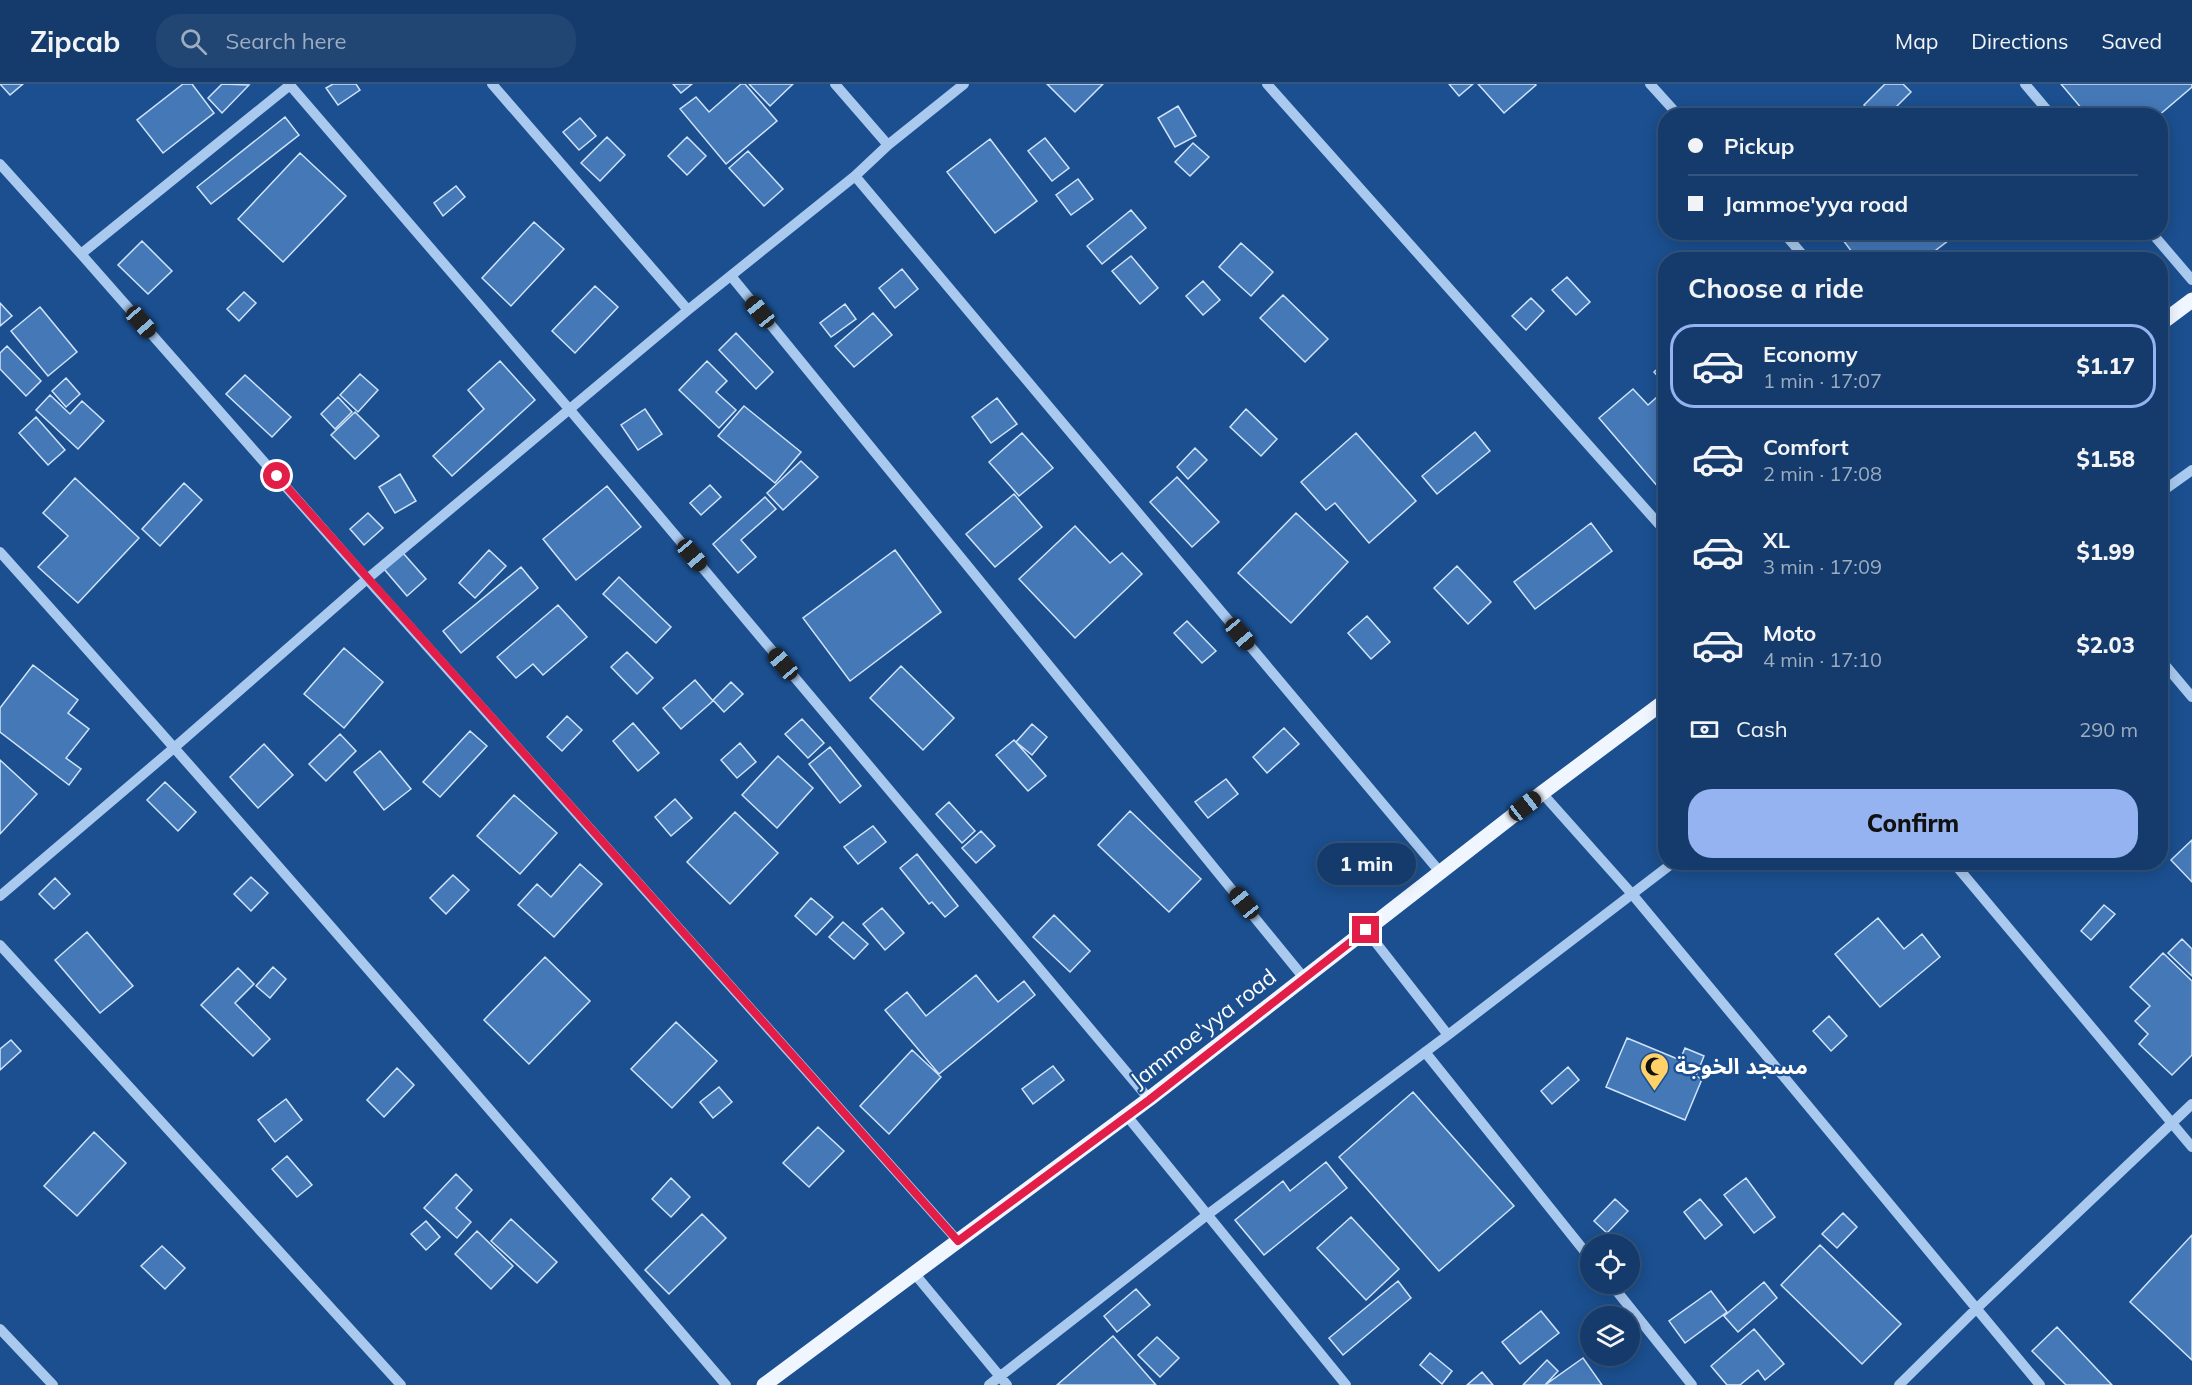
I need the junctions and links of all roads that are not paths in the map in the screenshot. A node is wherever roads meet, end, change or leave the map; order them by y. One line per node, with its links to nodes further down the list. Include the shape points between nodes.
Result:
1 (290, 84): 16 (street); 22 (street)
2 (492, 84): 20 (street)
3 (835, 84): 10 (street)
4 (964, 84): 10 (street)
5 (1267, 84): 25 (street)
6 (1650, 84): 8 (street)
7 (2025, 84): 9 (street)
8 (1671, 108)
9 (2045, 108)
10 (888, 145): 12 (street)
11 (0, 164): 16 (street)
12 (855, 176): 17 (street); 35 (street)
13 (1790, 240): 15 (street)
14 (2158, 240): 18 (street)
15 (1800, 252)
16 (81, 254): 27 (street)
17 (731, 276): 20 (street); 40 (street)
18 (2192, 280)
19 (2192, 300): 21 (main road)
20 (688, 310): 22 (street)
21 (2168, 318)
22 (570, 410): 27 (street); 43 (street)
23 (2192, 470): 24 (street)
24 (2168, 487)
25 (1658, 523)
26 (0, 552): 31 (street)
27 (367, 579): 31 (street); 49 (street)
28 (2168, 668): 29 (street)
29 (2192, 697)
30 (1658, 706): 32 (main road, Jammoe'yya road)
31 (175, 747): 37 (street); 58 (street)
32 (1542, 793): 35 (main road, Jammoe'yya road); 36 (street)
33 (1664, 870): 36 (street)
34 (1960, 870): 46 (street)
35 (1440, 872): 38 (main road, Jammoe'yya road)
36 (1632, 894): 41 (street); 53 (street)
37 (0, 896)
38 (1366, 930): 40 (main road, Jammoe'yya road); 41 (street)
39 (0, 945): 57 (street)
40 (1305, 978): 43 (main road, Jammoe'yya road)
41 (1448, 1035): 42 (street)
42 (1425, 1052): 48 (street); 50 (street)
43 (1149, 1100): 45 (main road, Jammoe'yya road)
44 (2192, 1104): 46 (street)
45 (1127, 1116): 48 (street); 49 (main road, Jammoe'yya road)
46 (2172, 1123): 47 (street); 53 (street)
47 (2192, 1147)
48 (1207, 1215): 55 (street); 61 (street)
49 (958, 1241): 51 (main road, Jammoe'yya road)
50 (1580, 1246)
51 (914, 1273): 55 (street); 59 (main road, Jammoe'yya road)
52 (1619, 1294): 62 (street)
53 (1976, 1309): 63 (street); 64 (street)
54 (0, 1329): 56 (street)
55 (1004, 1381): 60 (street)
56 (53, 1385)
57 (401, 1385)
58 (726, 1385)
59 (764, 1385)
60 (988, 1385)
61 (1347, 1385)
62 (1692, 1385)
63 (1899, 1385)
64 (2040, 1385)

